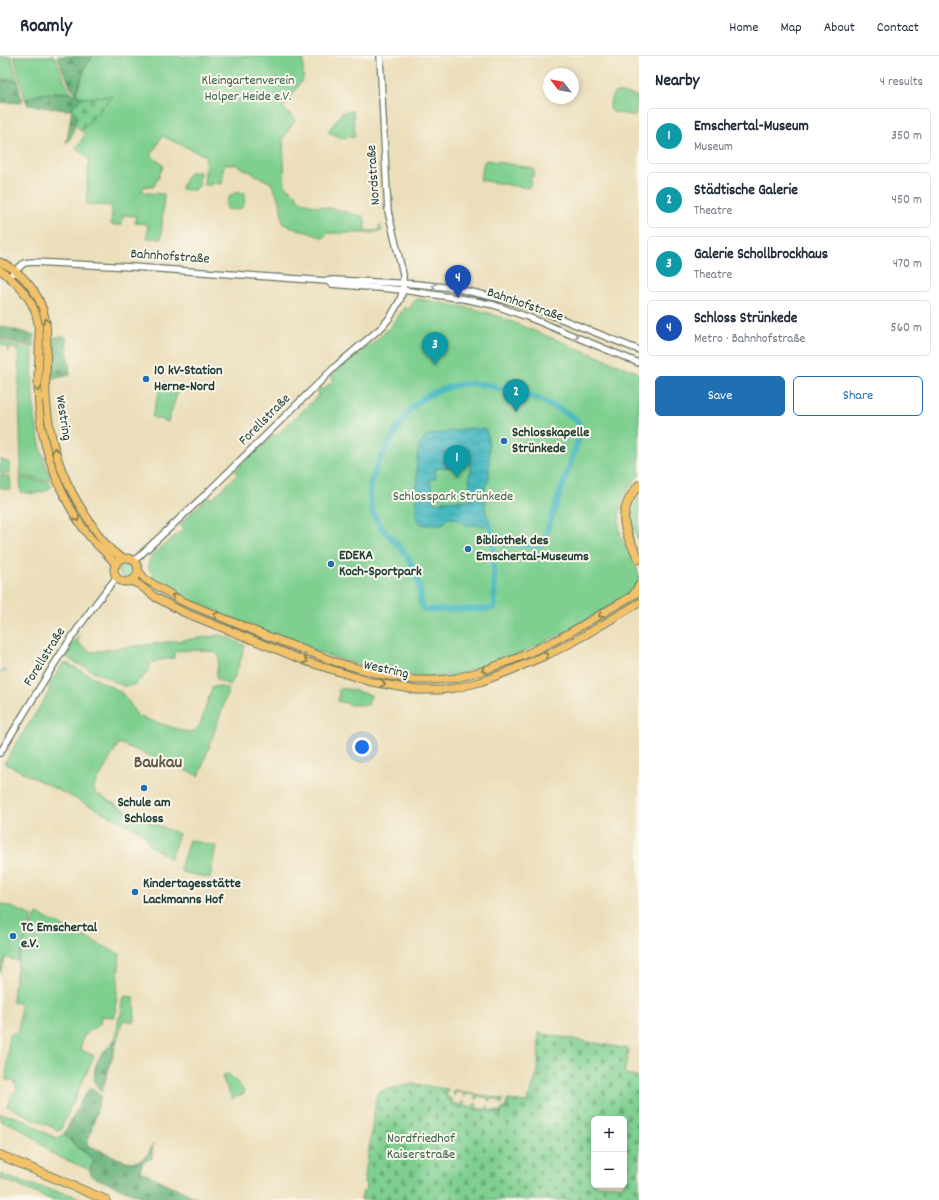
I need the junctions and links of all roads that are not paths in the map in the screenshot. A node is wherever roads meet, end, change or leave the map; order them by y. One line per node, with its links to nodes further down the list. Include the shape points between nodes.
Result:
1 (380, 56): 7 (street, Nordstraße, via 388,211)
2 (0, 262): 4 (main road)
3 (0, 270): 5 (main road, Westring)
4 (15, 271): 5 (street, Bahnhofstraße); 6 (street, Bahnhofstraße, via 24,263 33,262); 14 (main road, Westring, one-way to 4, via 114,552 97,532 68,487 54,445 48,416 48,340 44,310 36,293)
5 (9, 277): 17 (main road, Westring, one-way to 17, via 33,304 38,321 38,377 42,431 57,481 81,525)
6 (327, 281): 7 (street, Bahnhofstraße); 8 (street, Bahnhofstraße, via 332,284)
7 (404, 282): 8 (street, Nordstraße); 9 (street, Bahnhofstraße, one-way to 7, via 544,312 506,300 454,288)
8 (403, 290): 10 (street, Bahnhofstraße, one-way to 10, via 494,305); 16 (street, Forellstraße, via 396,308 382,326 337,365)
9 (639, 350)
10 (639, 362)
11 (639, 485): 15 (highway, via 627,502 624,521 626,534)
12 (639, 490): 13 (highway, via 631,503 628,521)
13 (639, 547)
14 (123, 558): 16 (main road); 17 (main road)
15 (639, 559)
16 (134, 561): 18 (main road)
17 (116, 565): 19 (main road)
18 (138, 570): 20 (main road, via 136,577); 22 (main road, Westring, one-way to 18, via 569,633 520,657 456,678 414,680 378,674 336,662 257,632 182,601 145,579)
19 (117, 577): 20 (main road); 24 (street, Forellstraße, via 76,630)
20 (129, 581): 23 (main road, Westring, one-way to 23, via 183,612 308,662 371,682 417,690 456,688 507,672 580,639)
21 (639, 586): 22 (highway)
22 (637, 593)
23 (639, 603)
24 (0, 753)
25 (0, 1155): 28 (highway)
26 (0, 1160): 27 (highway)
27 (94, 1200)
28 (106, 1200)

